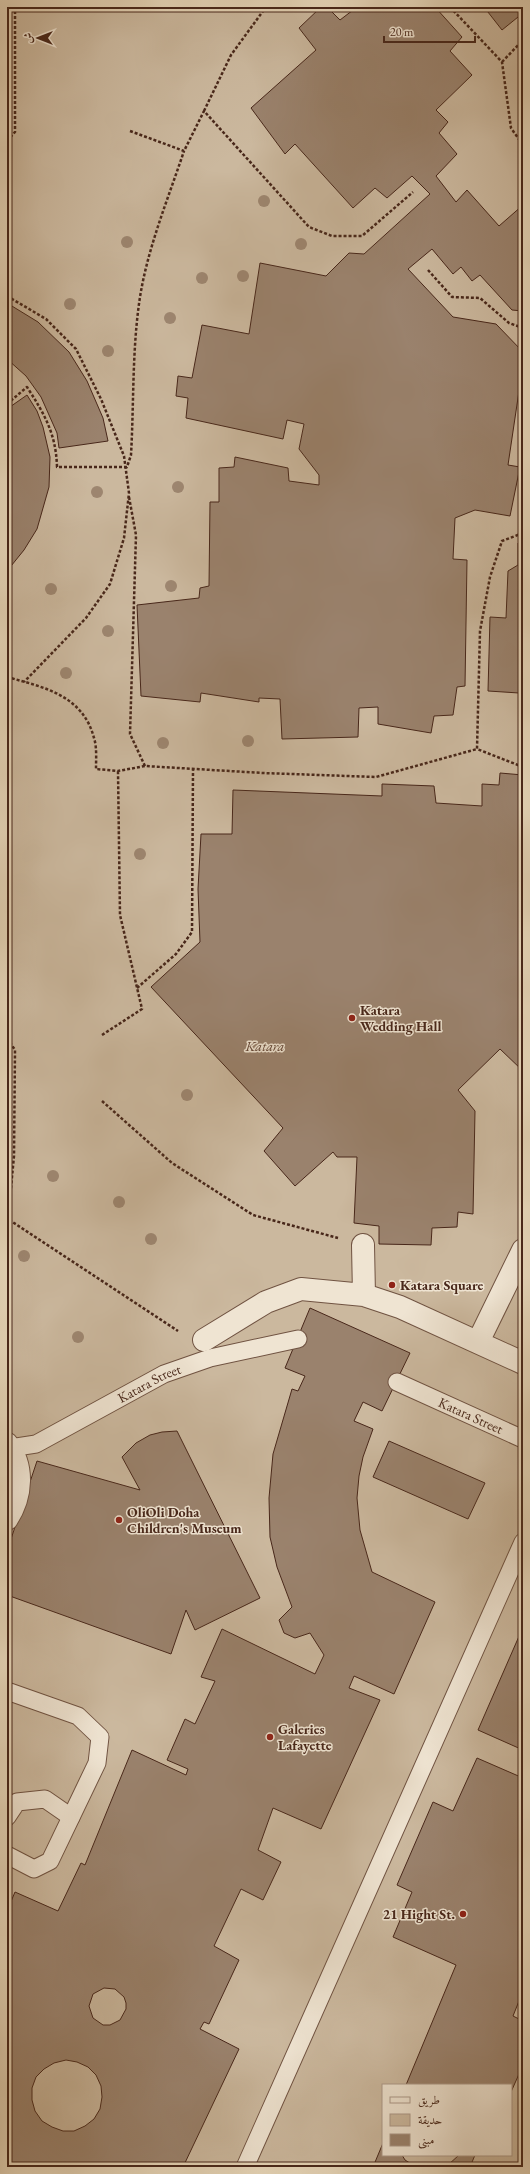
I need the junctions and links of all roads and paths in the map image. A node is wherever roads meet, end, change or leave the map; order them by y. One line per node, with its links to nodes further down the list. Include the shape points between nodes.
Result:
1 (15, 7): 8 (path, via 15,132)
2 (266, 7): 6 (path, via 231,55)
3 (450, 7): 5 (path)
4 (523, 40): 5 (path)
5 (502, 62): 9 (path, via 512,128)
6 (204, 110): 10 (path); 11 (path, via 309,227 332,236 362,236)
7 (130, 131): 10 (path)
8 (7, 141)
9 (523, 145)
10 (184, 151): 16 (path, via 152,249 140,296 133,372 131,455)
11 (413, 192)
12 (428, 270): 14 (path, via 452,297 480,298 510,323)
13 (7, 296): 16 (path, via 46,319 76,349 113,427)
14 (523, 328)
15 (7, 404): 16 (path, via 27,387 47,418 57,455 57,467)
16 (126, 467): 17 (path)
17 (128, 493): 20 (path, via 124,538 110,584 86,618); 22 (path, via 136,535 130,734)
18 (523, 533): 21 (path, via 502,541 490,577 480,631)
19 (7, 678): 20 (path)
20 (24, 682): 25 (path, via 45,687 70,700 83,714 94,738 96,769)
21 (477, 749): 23 (path); 24 (path, via 376,777)
22 (145, 766): 24 (path); 25 (path)
23 (523, 767)
24 (193, 769): 26 (path, via 192,932 176,954)
25 (118, 771): 26 (path, via 120,915)
26 (137, 988): 27 (path, via 142,1009)
27 (102, 1035)
28 (7, 1038): 34 (path, via 15,1050 14,1156 8,1219 197,1344)
29 (102, 1101): 30 (path, via 172,1163 253,1215)
30 (363, 1245): 32 (street)
31 (523, 1250): 35 (street)
32 (364, 1295): 34 (street, via 300,1289 266,1302); 35 (street)
33 (298, 1339): 39 (lane, Katara Street, via 210,1358 164,1374 36,1444)
34 (204, 1340)
35 (478, 1342): 36 (street)
36 (523, 1363)
37 (397, 1382): 38 (lane, Katara Street)
38 (523, 1439)
39 (9, 1446): 40 (street, via 19,1476 15,1505)
40 (7, 1519)
41 (523, 1542): 46 (lane)
42 (7, 1691): 44 (lane, via 78,1716 100,1737 97,1763)
43 (7, 1817): 44 (lane, via 17,1802 45,1799)
44 (71, 1817): 45 (lane, via 50,1861 34,1869)
45 (7, 1855)
46 (245, 2167)

